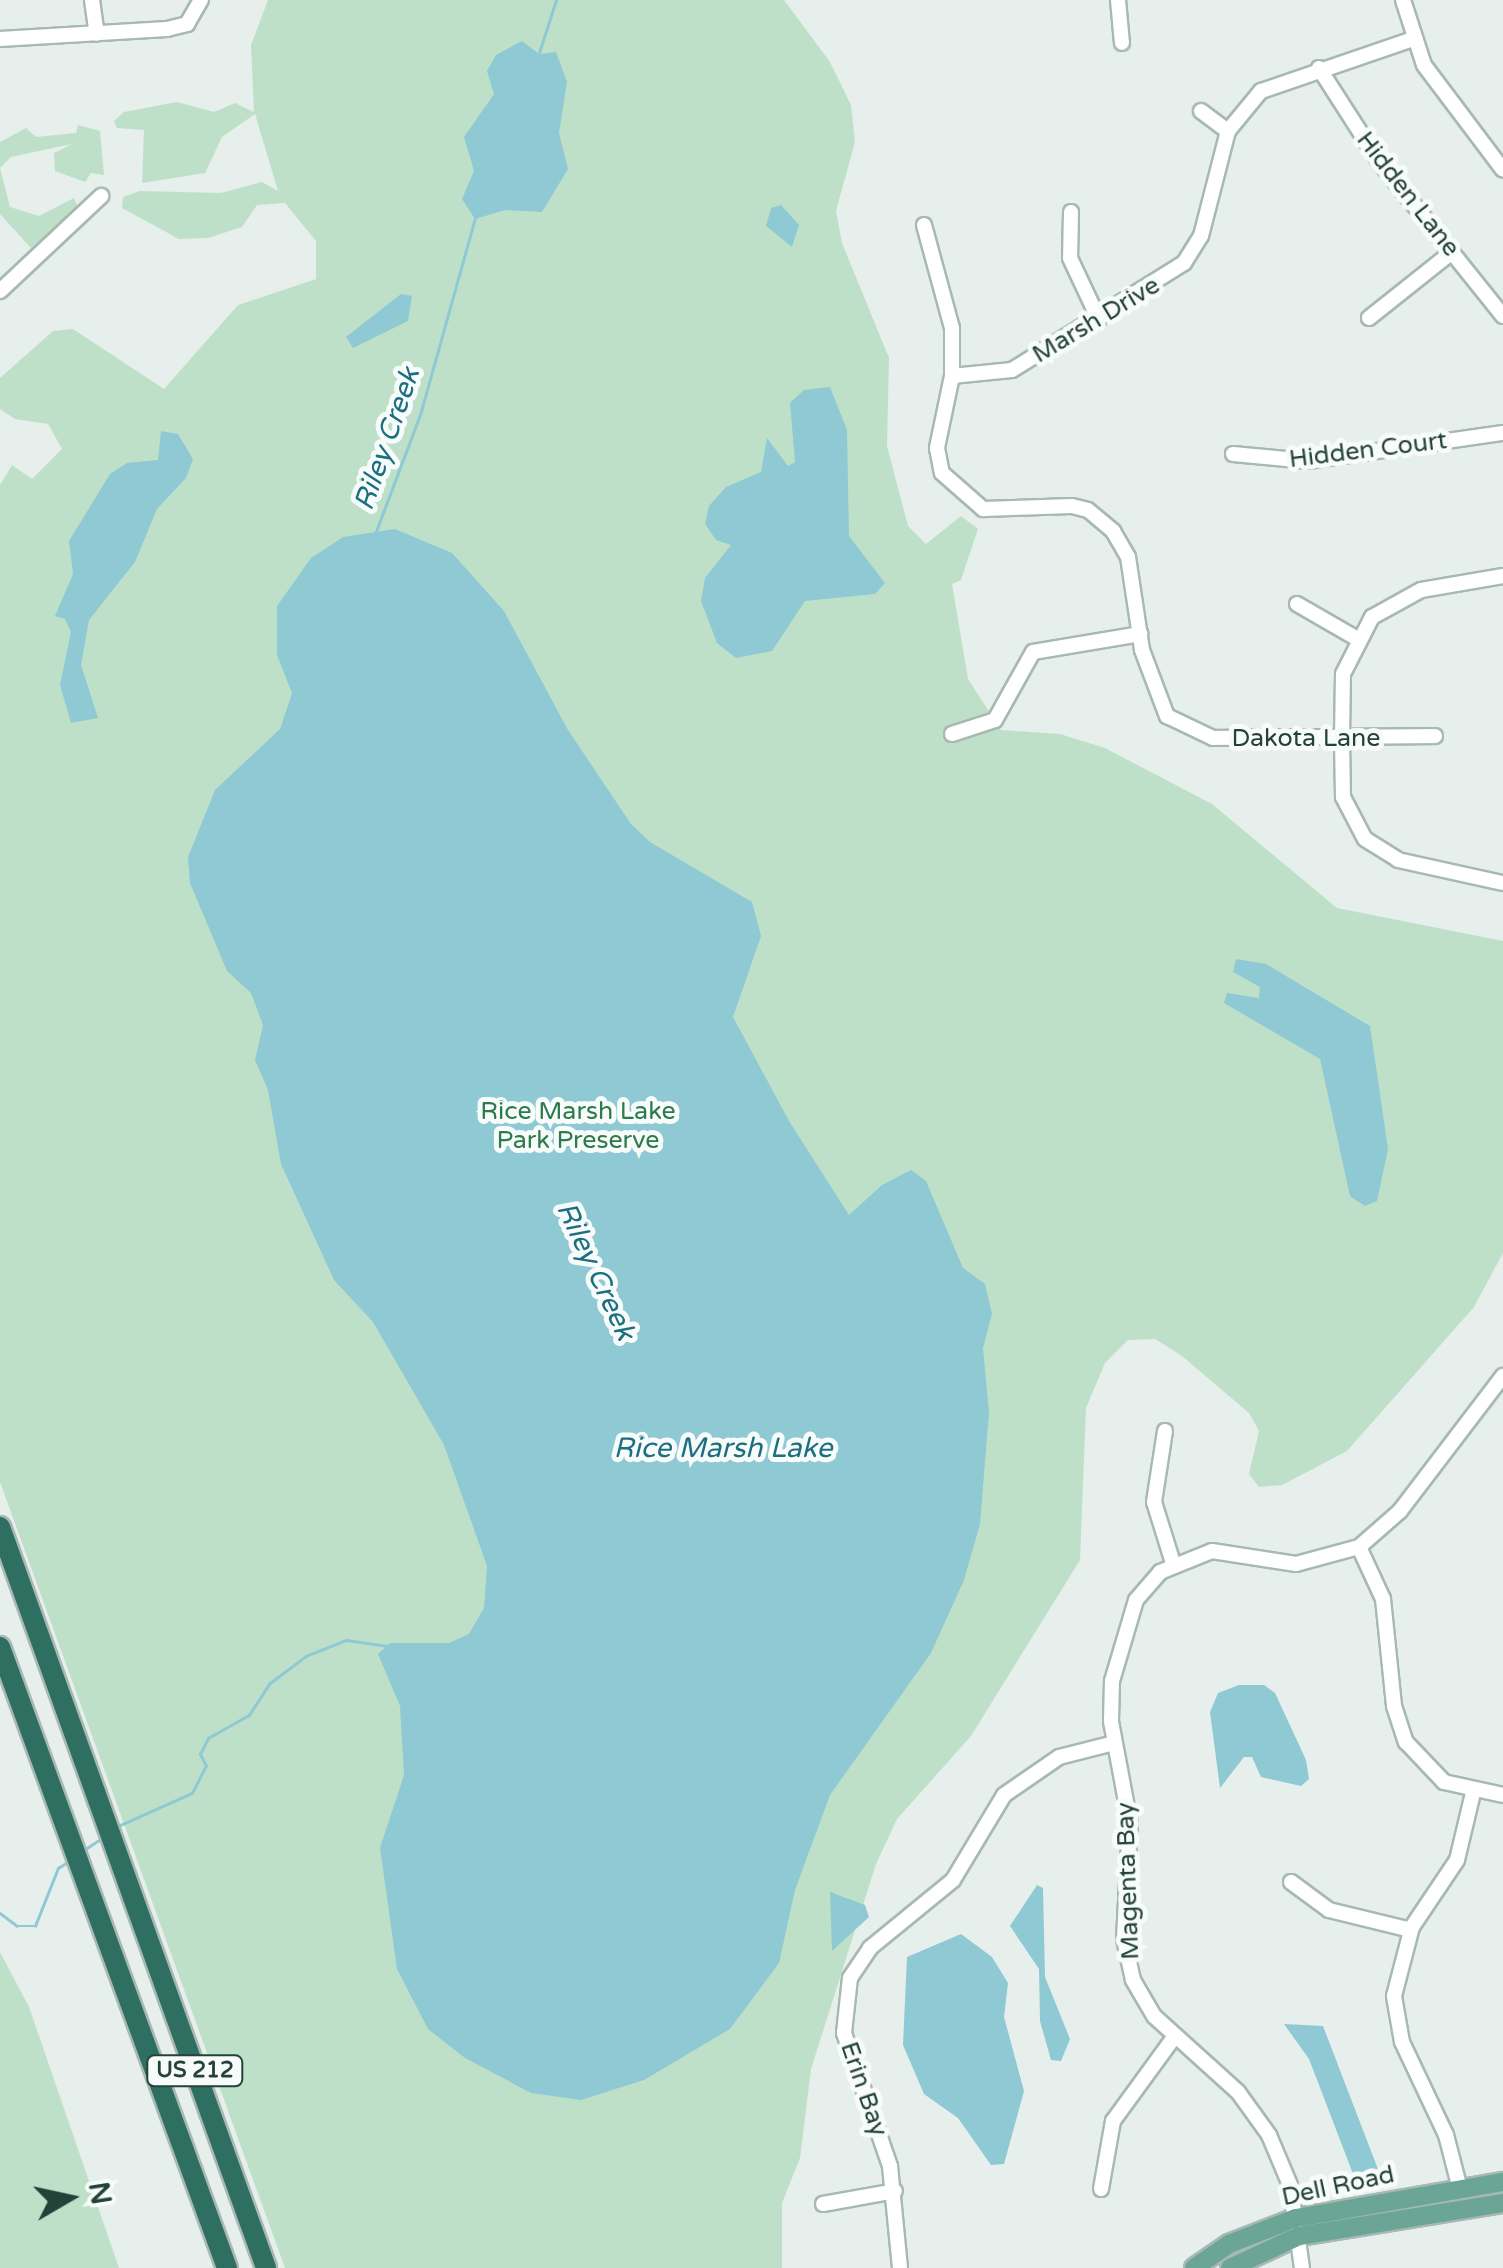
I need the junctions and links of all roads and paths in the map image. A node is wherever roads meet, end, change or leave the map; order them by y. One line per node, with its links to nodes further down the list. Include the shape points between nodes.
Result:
1 (92, 0): 5 (street)
2 (201, 0): 5 (street, via 187,24)
3 (1118, 0): 8 (street)
4 (1403, 0): 7 (street)
5 (97, 34): 6 (street)
6 (0, 39)
7 (1414, 39): 9 (street, Marsh Drive); 12 (street, via 1424,65)
8 (1122, 43)
9 (1319, 68): 11 (street, Marsh Drive, via 1261,91); 16 (street, Hidden Lane, via 1378,160)
10 (1201, 111): 11 (street)
11 (1228, 131): 20 (street, Marsh Drive, via 1200,236 1184,263)
12 (1503, 170)
13 (101, 196): 17 (street)
14 (1071, 212): 20 (street, via 1070,258)
15 (924, 225): 21 (street, Dakota Lane, via 945,288)
16 (1452, 252): 18 (street, Hidden Lane); 19 (street)
17 (0, 290)
18 (1503, 316)
19 (1369, 318)
20 (1099, 320): 21 (street, Marsh Drive, via 1012,370)
21 (952, 376): 26 (street, Dakota Lane, via 937,448 942,473 988,510 1072,506 1101,519 1128,557)
22 (1503, 432): 23 (street, Hidden Court, via 1308,461)
23 (1234, 454)
24 (1503, 576): 27 (street, via 1393,601)
25 (1297, 604): 27 (street)
26 (1140, 634): 28 (street, via 1033,652 995,720); 30 (street, Dakota Lane, via 1151,687 1167,716 1188,730 1255,741)
27 (1356, 638): 30 (street, via 1342,674)
28 (952, 734)
29 (1435, 736): 30 (street, Dakota Lane)
30 (1342, 740): 31 (street, via 1344,797 1365,839 1398,860)
31 (1503, 884)
32 (1503, 1376): 35 (street, via 1400,1511)
33 (1164, 1432): 36 (street, via 1154,1502)
34 (0, 1526): 52 (highway, US 212)
35 (1359, 1546): 36 (street, via 1307,1563 1224,1551); 39 (street, via 1383,1599 1394,1706 1406,1742 1429,1772)
36 (1173, 1563): 38 (street, Magenta Bay, via 1136,1600 1125,1633 1112,1681)
37 (0, 1647): 51 (highway, US 212)
38 (1114, 1743): 43 (street, Magenta Bay, via 1130,1823 1126,1960 1142,1999); 47 (street, Erin Bay, via 1060,1756 1004,1794 953,1880 870,1948 850,1978 844,2033)
39 (1473, 1793): 40 (street); 42 (street, via 1458,1860)
40 (1503, 1795)
41 (1291, 1882): 42 (street, via 1329,1910)
42 (1411, 1930): 45 (street, via 1397,1973 1396,2019 1446,2135)
43 (1175, 2036): 46 (street, via 1114,2121); 50 (street, Magenta Bay, via 1254,2113 1281,2160)
44 (1503, 2182): 45 (main road, Dell Road)
45 (1460, 2189): 50 (main road, Dell Road)
46 (1101, 2190)
47 (895, 2191): 49 (street); 53 (street, Erin Bay)
48 (1503, 2203): 50 (main road, Dell Road)
49 (823, 2204)
50 (1298, 2227): 54 (main road, Dell Road, via 1230,2244); 55 (main road, Dell Road); 56 (street, Magenta Bay)
51 (227, 2268)
52 (266, 2268)
53 (900, 2268)
54 (1194, 2268)
55 (1230, 2268)
56 (1302, 2268)

